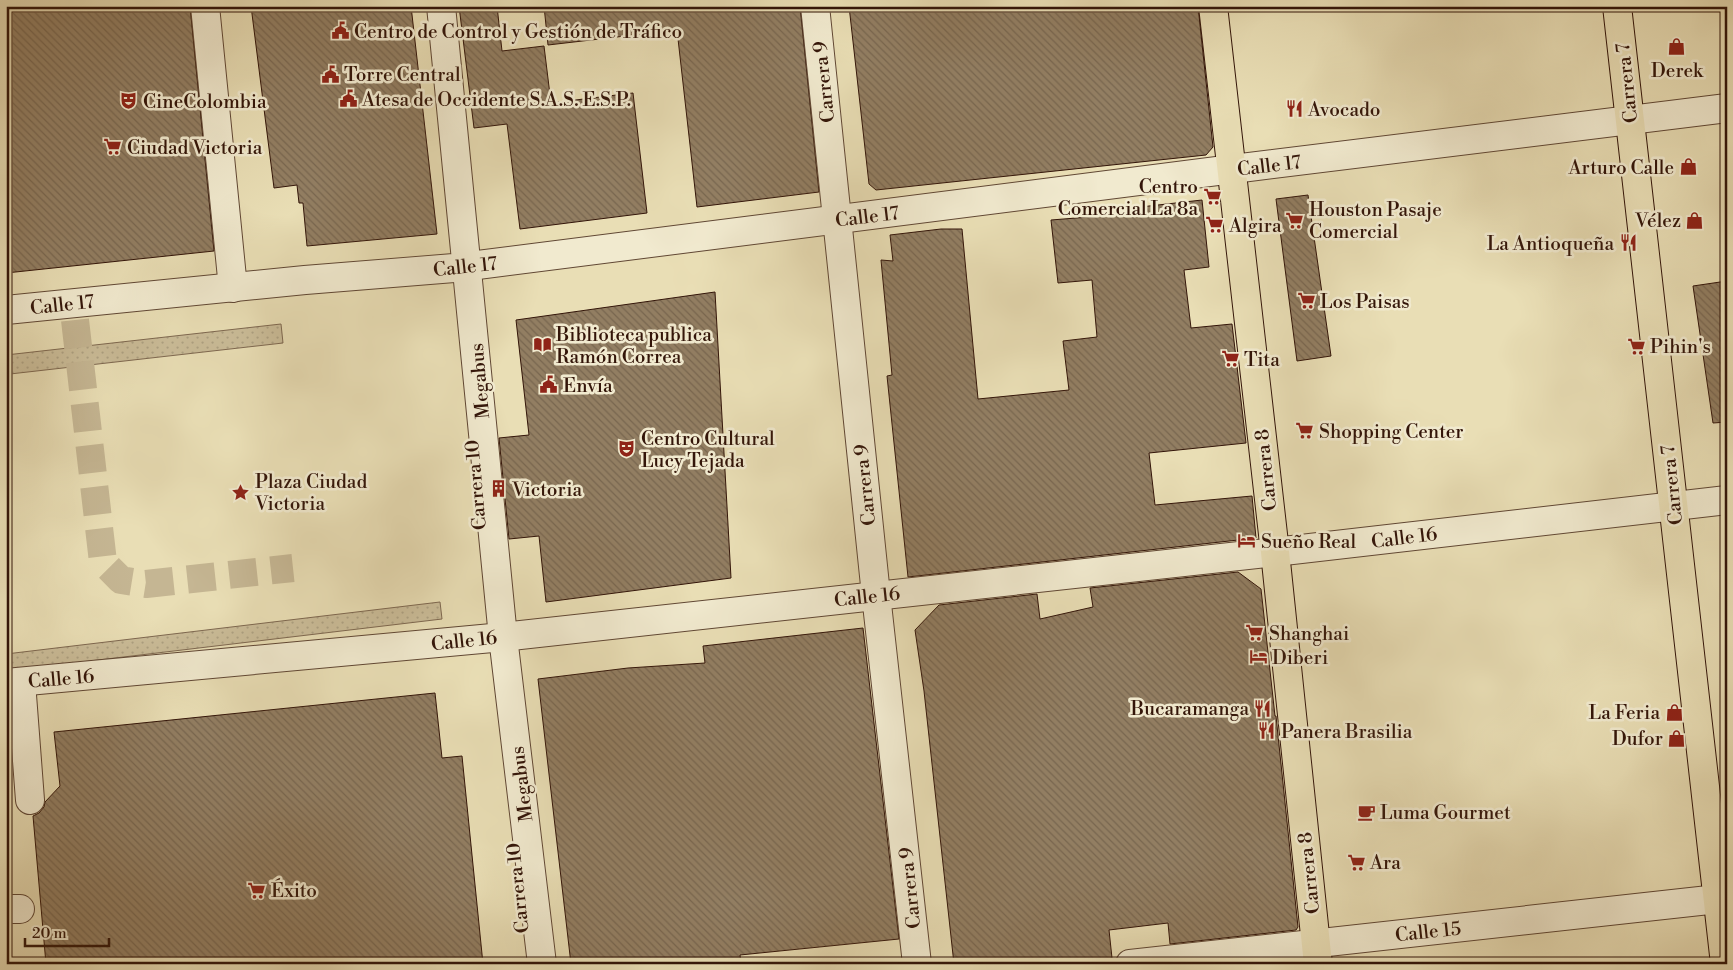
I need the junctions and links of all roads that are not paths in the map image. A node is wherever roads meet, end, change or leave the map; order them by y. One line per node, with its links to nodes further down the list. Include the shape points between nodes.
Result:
1 (205, 6): 12 (street)
2 (428, 6): 11 (street, Carrera 10)
3 (442, 6): 11 (street)
4 (815, 6): 10 (street, Carrera 9)
5 (1213, 6): 9 (main road, Carrera 8)
6 (1617, 6): 8 (main road, Carrera 7)
7 (1727, 108): 8 (street, Calle 17)
8 (1630, 120): 9 (street, Calle 17); 15 (main road, Carrera 7)
9 (1232, 169): 10 (street, Calle 17); 16 (main road, Carrera 8)
10 (837, 220): 11 (street, Calle 17); 17 (street, Carrera 9)
11 (461, 267): 12 (street, Calle 17); 18 (street, Carrera 10)
12 (233, 288): 13 (street, Calle 17, via 74,312)
13 (6, 310)
14 (1727, 500): 15 (street, Calle 16)
15 (1673, 505): 16 (street, Calle 16); 21 (main road, Carrera 7)
16 (1275, 552): 17 (street, Calle 16); 22 (main road, Carrera 8)
17 (876, 595): 18 (street, Calle 16); 25 (street, Carrera 9)
18 (496, 638): 19 (street, Calle 16); 23 (street, Carrera 10); 24 (street, Megabus)
19 (14, 683): 20 (street)
20 (30, 800)
21 (1722, 898): 22 (street, Calle 15); 27 (main road, Carrera 7)
22 (1317, 953): 26 (street, Calle 15)
23 (526, 964)
24 (542, 964)
25 (917, 964)
26 (1130, 964)
27 (1725, 964)

